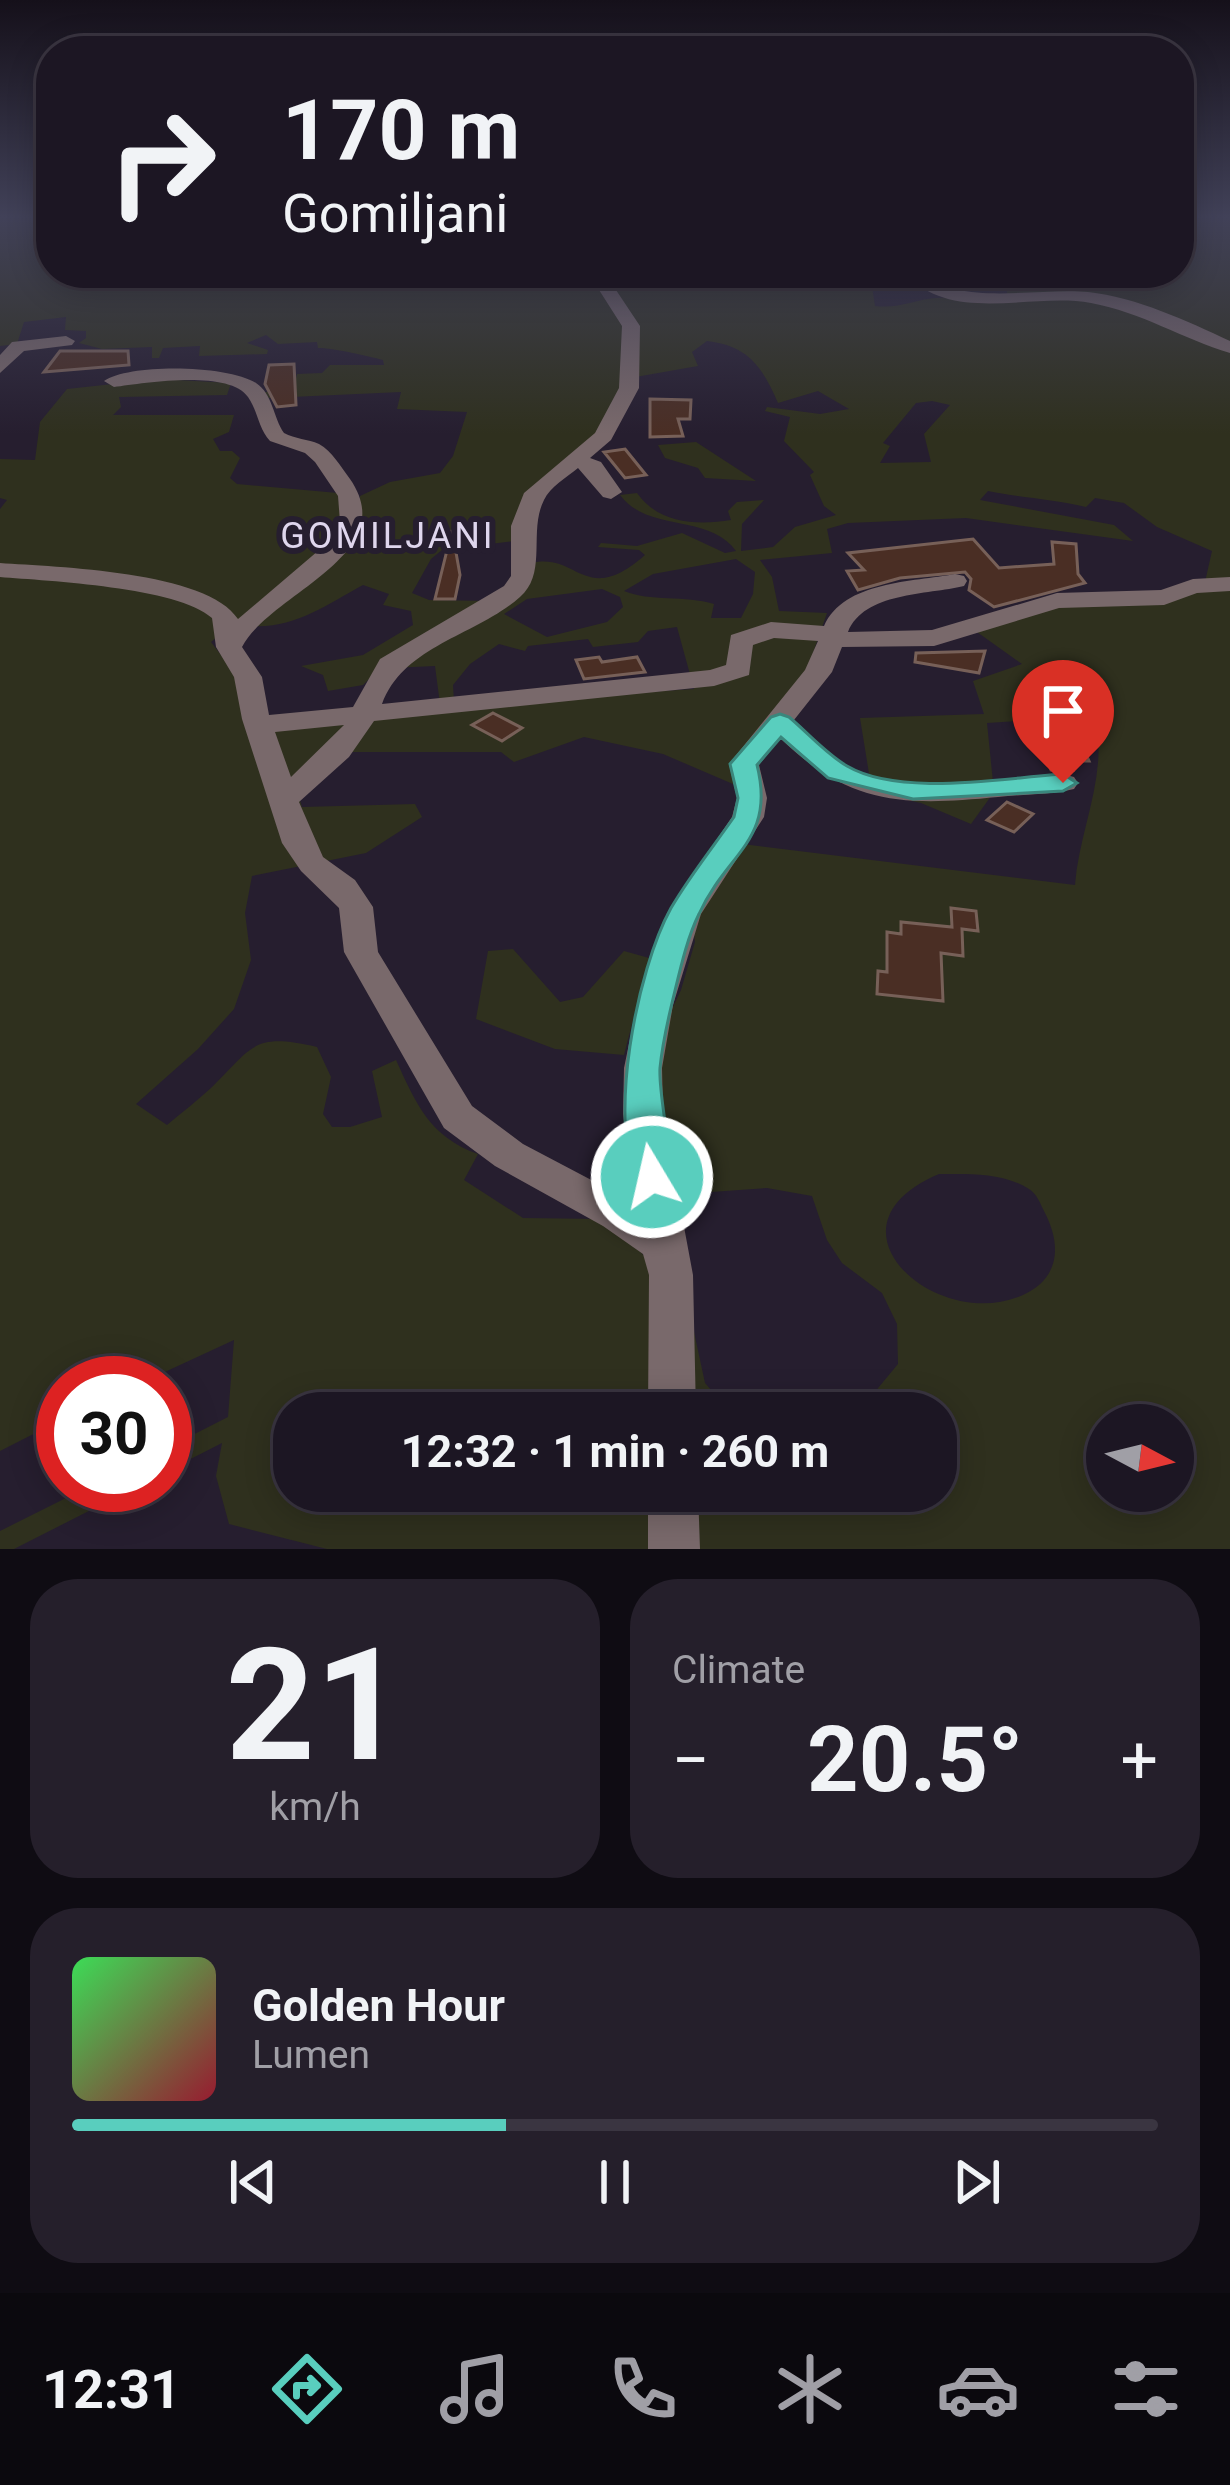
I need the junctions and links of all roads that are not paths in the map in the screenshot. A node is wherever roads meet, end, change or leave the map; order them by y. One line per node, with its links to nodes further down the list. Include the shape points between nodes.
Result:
1 (607, 289): 7 (street, via 632,326 629,388 604,436)
2 (935, 289): 4 (street, via 1090,297)
3 (66, 341): 5 (street, via 18,346)
4 (1230, 347)
5 (0, 367)
6 (114, 381): 12 (street, via 242,383 260,395 282,441 310,447 348,490 355,508 342,543)
7 (577, 460): 8 (street); 14 (street, via 535,494 523,526 523,576 513,591 389,665 373,681)
8 (611, 492)
9 (0, 570): 12 (street, via 213,604)
10 (956, 581): 13 (street, via 862,601 841,616)
11 (1230, 584): 13 (street, via 1164,597 1057,602 934,638)
12 (232, 638): 16 (street)
13 (835, 638): 14 (street, via 754,632 740,640 739,669 714,678); 15 (street)
14 (364, 716): 16 (street); 18 (street)
15 (780, 722): 17 (street, via 838,772 868,782 913,791); 19 (street, via 744,764 748,817 684,913 655,1005 643,1114)
16 (258, 725): 18 (street)
17 (1063, 783)
18 (284, 799): 19 (street, via 305,853 356,907 362,952 458,1117)
19 (662, 1244): 20 (street)
20 (672, 1392)
21 (673, 1512): 22 (street)
22 (674, 1549)

